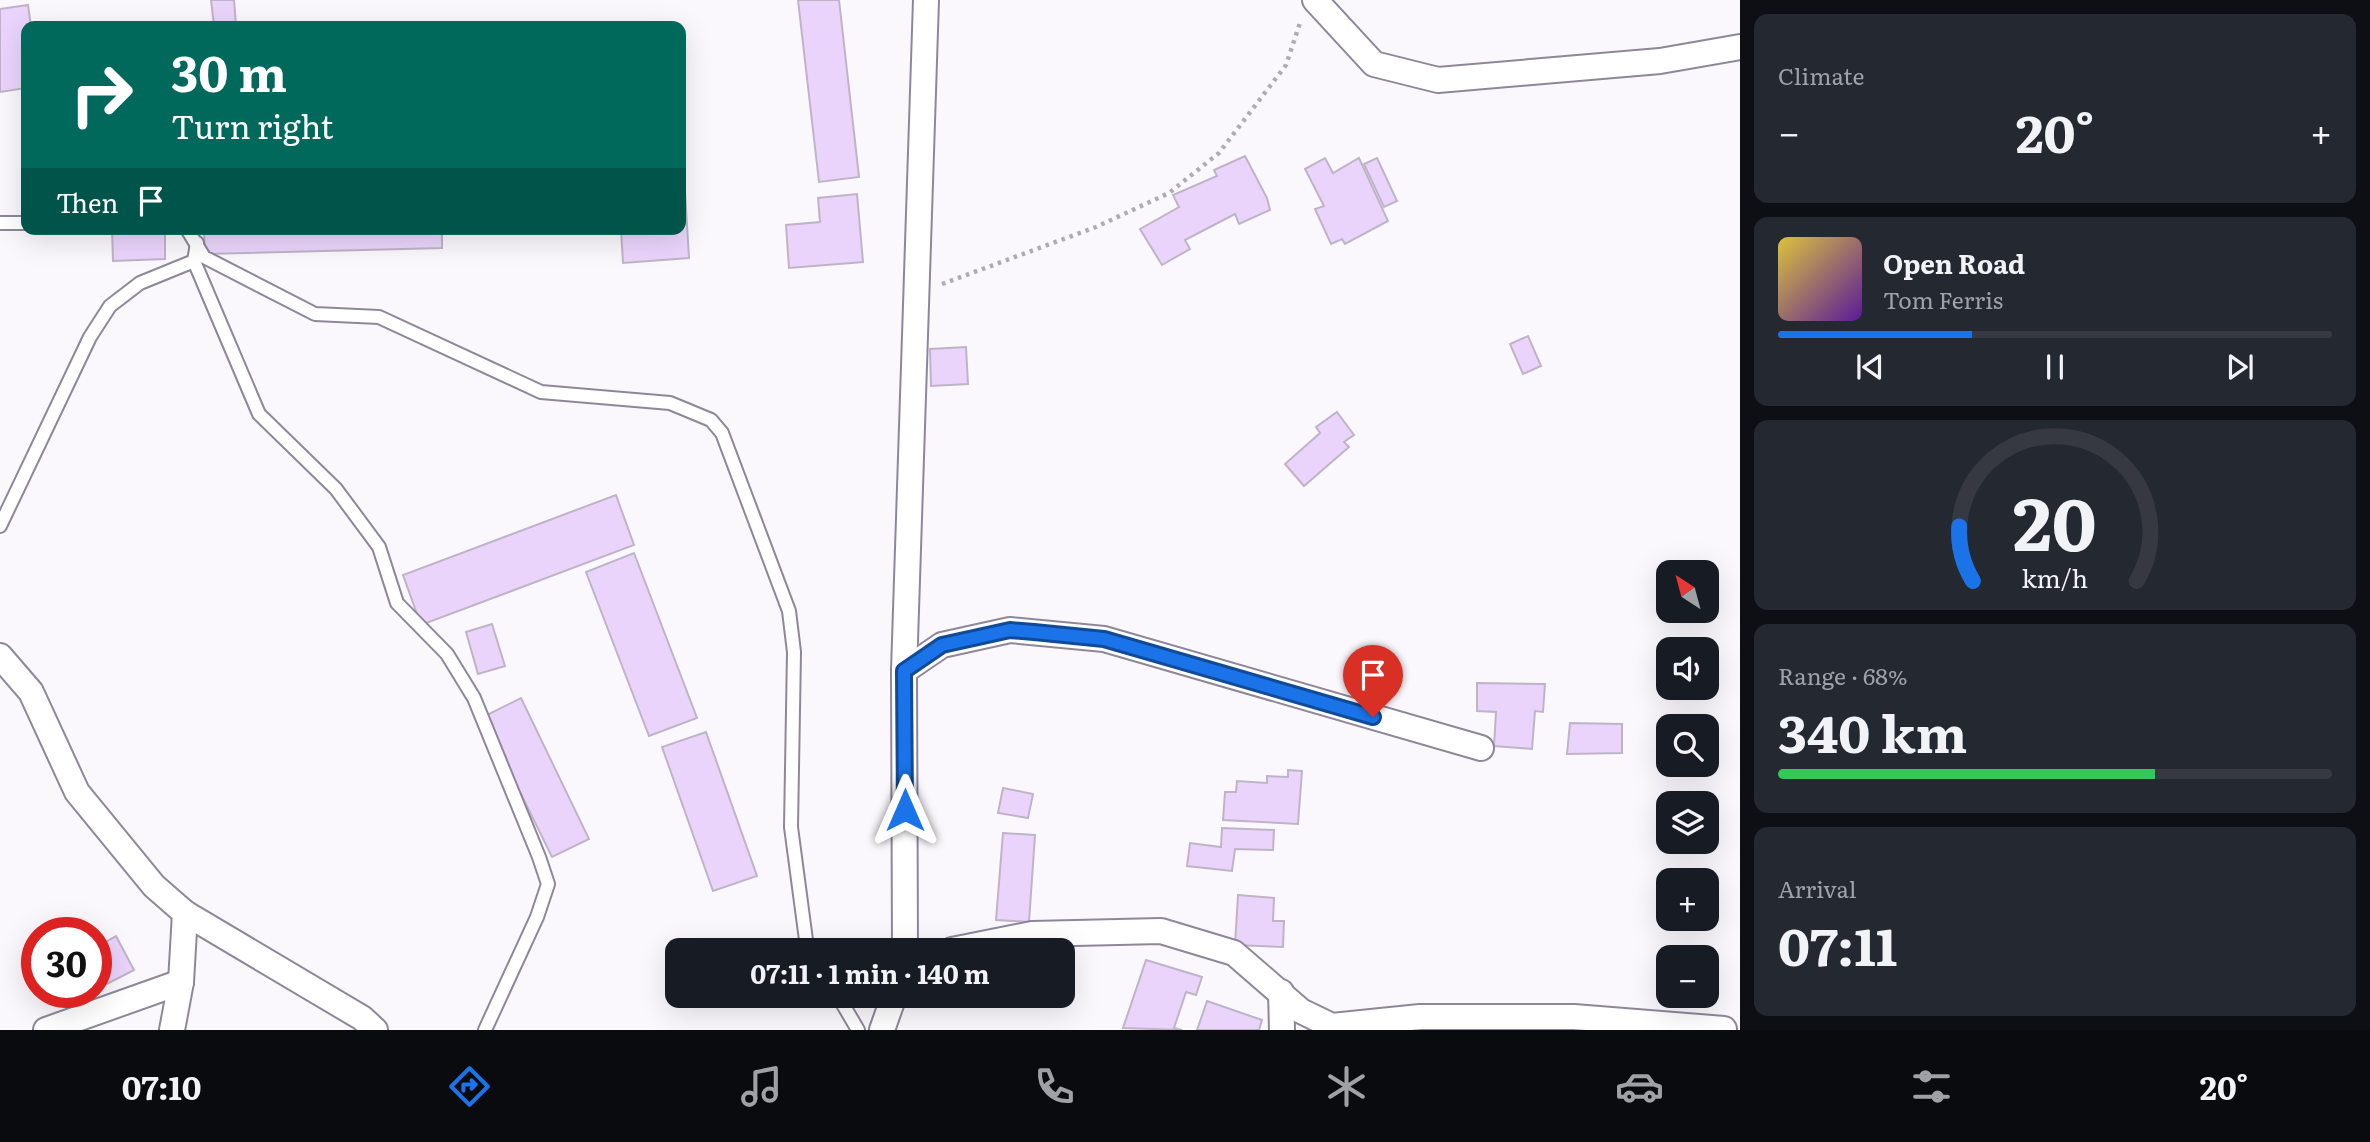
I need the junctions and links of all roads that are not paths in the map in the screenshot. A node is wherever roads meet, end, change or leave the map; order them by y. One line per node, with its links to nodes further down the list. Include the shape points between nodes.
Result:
1 (926, 0): 11 (street)
2 (1309, 6): 3 (street, via 1374,64 1438,80 1660,61)
3 (1740, 47)
4 (0, 222): 5 (lane)
5 (21, 223)
6 (191, 235): 7 (lane)
7 (197, 243): 8 (lane); 14 (lane, via 204,257 315,314 379,317 541,392 670,403 711,420 722,433 789,611 794,652 791,827)
8 (194, 261): 9 (lane, via 140,284 110,306 90,337); 25 (lane, via 259,414 336,489 379,547 397,603 447,654 474,698 540,857 548,884)
9 (0, 526)
10 (0, 656): 13 (street, via 31,692 77,792 154,886)
11 (904, 671): 12 (street, via 942,645 1010,630 1104,639); 15 (street)
12 (1481, 748)
13 (185, 913): 17 (street); 24 (street)
14 (806, 938)
15 (905, 938)
16 (1012, 938): 18 (street, via 1161,931 1234,953)
17 (181, 982): 22 (street); 23 (street)
18 (1281, 992): 21 (street, via 1301,1011 1332,1026 1420,1017 1574,1017); 28 (street)
19 (845, 1008): 26 (lane)
20 (890, 1008): 27 (street)
21 (1724, 1029)
22 (46, 1030)
23 (172, 1030)
24 (375, 1030)
25 (485, 1030)
26 (858, 1030)
27 (882, 1030)
28 (1282, 1030)

